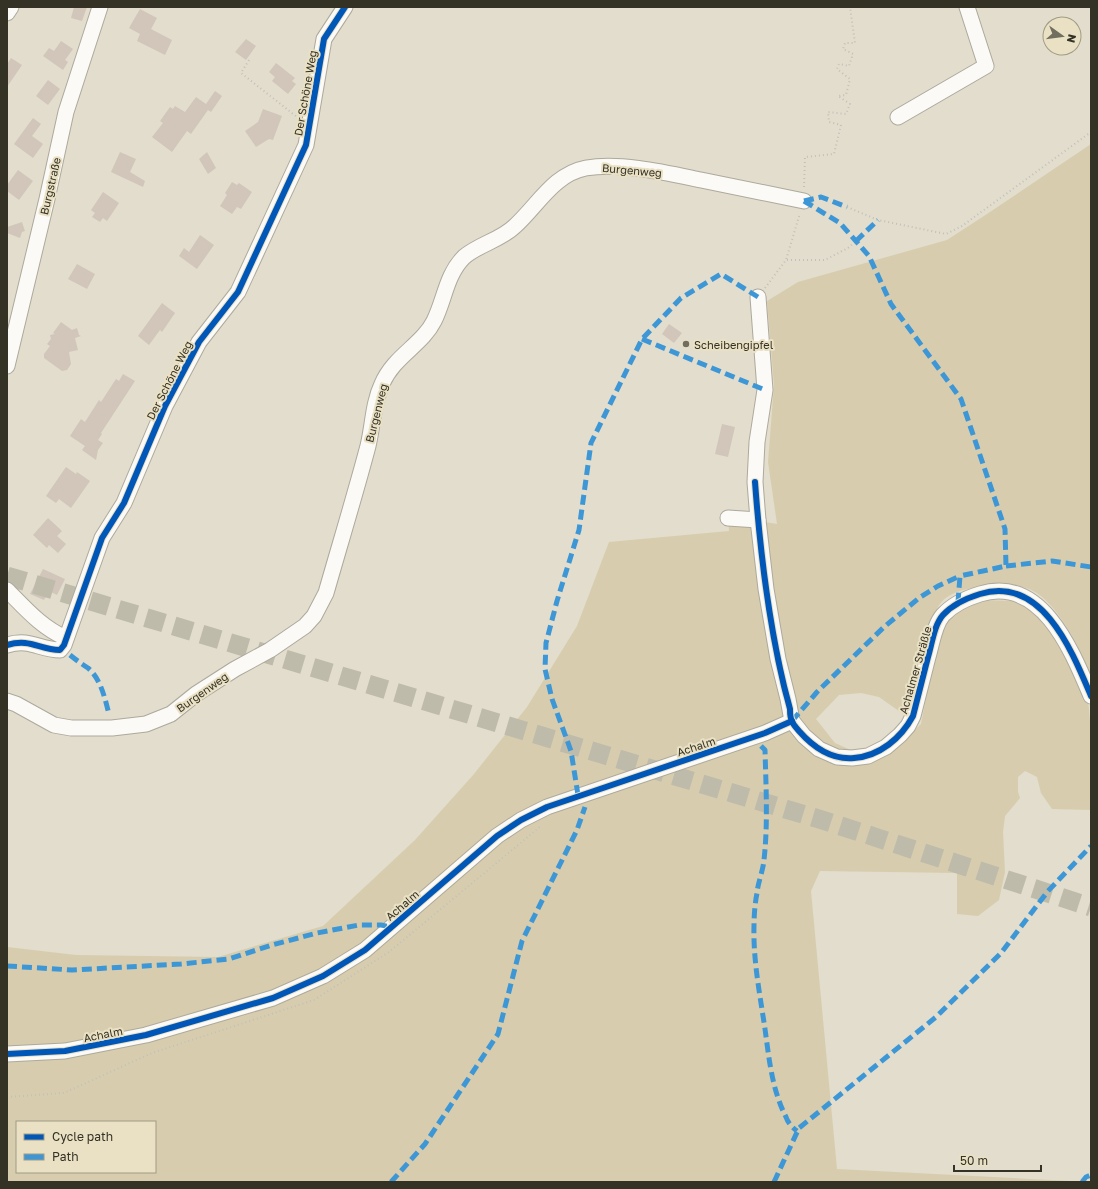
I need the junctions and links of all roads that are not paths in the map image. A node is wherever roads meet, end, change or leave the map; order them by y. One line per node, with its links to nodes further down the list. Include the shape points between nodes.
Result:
1 (11, 7): 5 (street)
2 (100, 7): 9 (street, Burgstraße, via 66,112)
3 (345, 7): 13 (street, Der Schöne Weg, via 324,39 306,145 238,292 199,342 165,406 124,503 102,538)
4 (967, 7): 6 (street, via 986,66)
5 (7, 13)
6 (898, 117)
7 (804, 201): 16 (street, Burgenweg, via 661,172 615,166 587,168 565,175 513,229 465,256 450,278 429,330 387,373 377,398 368,443 326,593 314,616 305,626 196,694 171,714 146,724 112,728 71,728 54,724)
8 (758, 297): 11 (street, Achalmer Sträßle, via 765,390 757,442)
9 (7, 366)
10 (728, 518): 11 (street)
11 (758, 520): 17 (street, Achalmer Sträßle, via 766,589)
12 (7, 590): 13 (street, via 29,613 55,634)
13 (66, 638): 14 (street, Der Schöne Weg, via 60,650 23,642)
14 (7, 645)
15 (1091, 696): 17 (street, Achalmer Sträßle, via 1059,632 1042,609 1024,597 998,591 986,592 958,602 943,615 933,640 913,716 908,726 886,747 868,756 837,757 818,749)
16 (7, 701)
17 (792, 721): 18 (street, Achalm, via 765,733 546,807 521,820 497,836 364,950 323,976 273,998 146,1036 65,1051)
18 (7, 1054)

